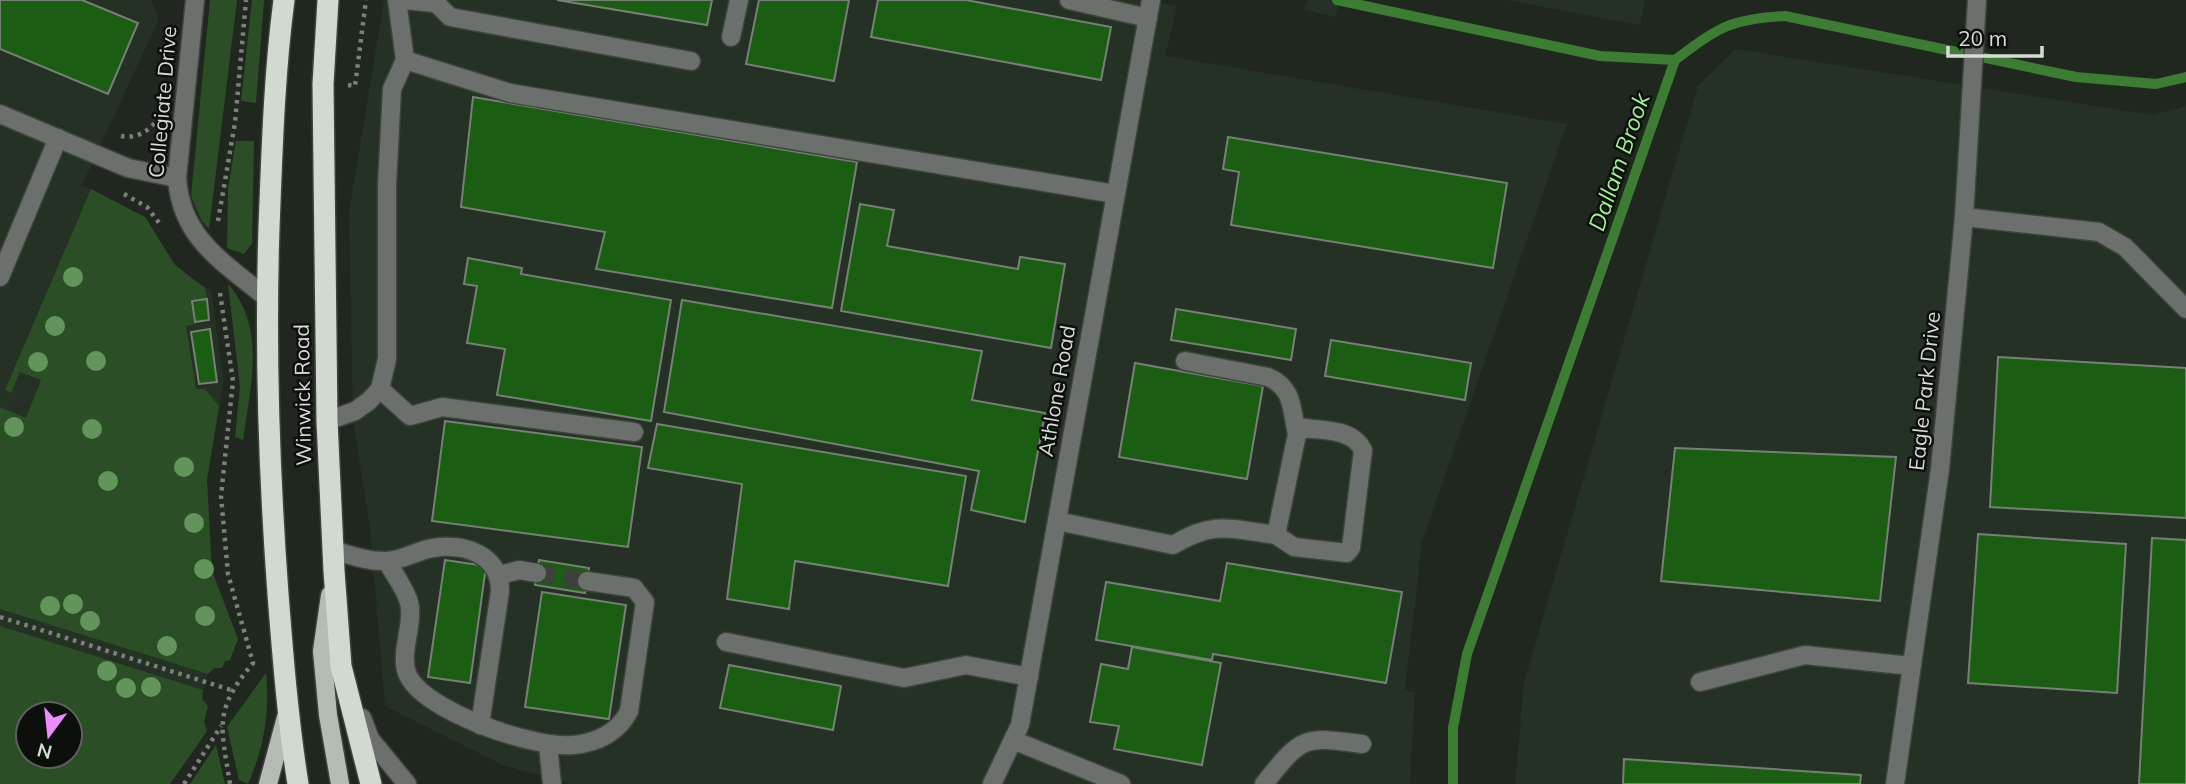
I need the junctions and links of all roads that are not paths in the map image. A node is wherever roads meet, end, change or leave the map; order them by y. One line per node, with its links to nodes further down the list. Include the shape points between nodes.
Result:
1 (195, 0): 16 (street, Collegiate Drive)
2 (284, 0): 20 (highway, Winwick Road, via 277,49)
3 (328, 0): 24 (highway, Winwick Road, via 323,84)
4 (399, 0): 9 (street); 12 (street)
5 (739, 0): 11 (street)
6 (1069, 0): 10 (street)
7 (1151, 0): 10 (street, Athlone Road)
8 (1977, 0): 18 (street, Eagle Park Drive)
9 (436, 1): 13 (street, via 450,16)
10 (1148, 18): 17 (street, Athlone Road)
11 (731, 37)
12 (405, 60): 17 (street, via 510,93); 23 (street, via 392,89 387,359)
13 (691, 61)
14 (0, 114): 15 (street)
15 (58, 138): 16 (street, via 128,168); 19 (street)
16 (177, 178): 20 (street, Collegiate Drive, via 178,201 200,241)
17 (1115, 194): 27 (street, Athlone Road)
18 (1964, 218): 21 (street, via 2099,232 2125,247); 36 (street, Eagle Park Drive, via 1940,469)
19 (0, 277)
20 (267, 298): 39 (highway, Winwick Road, via 271,500)
21 (2186, 309)
22 (1185, 361): 26 (street, via 1281,383 1291,398)
23 (380, 389): 24 (street, via 355,411); 25 (street, via 410,416 442,407)
24 (327, 421): 29 (highway, Winwick Road)
25 (634, 432)
26 (1297, 434): 28 (street); 28 (street, via 1304,428 1358,439 1363,450 1351,548 1342,555 1294,547)
27 (1057, 522): 28 (street, via 1173,545 1212,527); 37 (street, Athlone Road)
28 (1276, 535)
29 (333, 561): 30 (street); 35 (highway, Winwick Road); 46 (main road, via 321,651)
30 (387, 562): 32 (street, via 435,548 473,552 492,561); 40 (street, via 409,601 406,672 419,692)
31 (537, 573): 32 (street, via 519,570)
32 (500, 575): 40 (street)
33 (587, 581): 43 (street, via 634,588 645,602 629,711 623,724 596,741)
34 (726, 642): 37 (street, via 904,678 966,665)
35 (341, 666): 47 (highway, Winwick Road); 48 (street, via 370,739)
36 (1911, 666): 38 (street, via 1805,655); 53 (street, Eagle Park Drive)
37 (1029, 677): 41 (street, Athlone Road)
38 (1700, 682)
39 (287, 711): 44 (main road); 45 (highway, Winwick Road)
40 (480, 724): 43 (street)
41 (1013, 740): 50 (street, Athlone Road); 51 (street)
42 (1362, 744): 52 (street, via 1318,738 1289,752)
43 (548, 745): 49 (street)
44 (268, 784)
45 (298, 784)
46 (340, 784)
47 (371, 784)
48 (407, 784)
49 (552, 784)
50 (992, 784)
51 (1121, 784)
52 (1264, 784)
53 (1895, 784)

